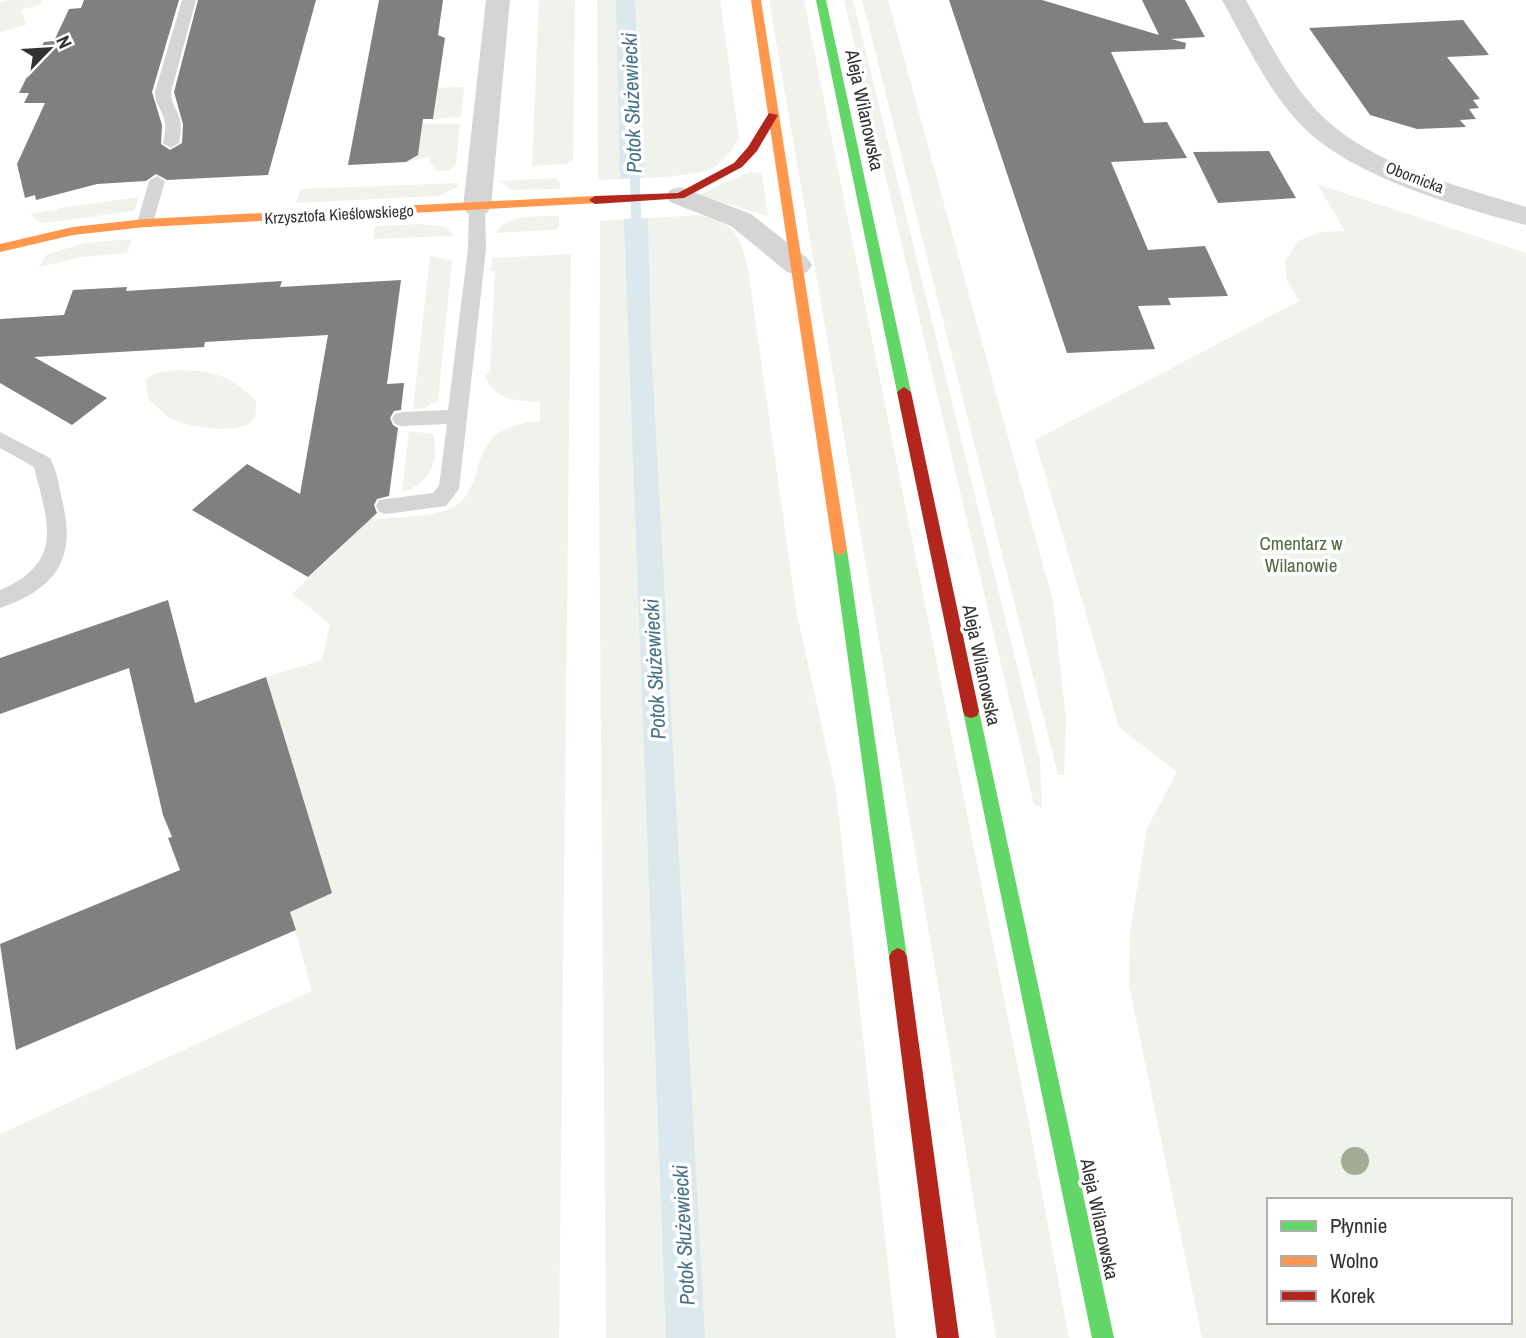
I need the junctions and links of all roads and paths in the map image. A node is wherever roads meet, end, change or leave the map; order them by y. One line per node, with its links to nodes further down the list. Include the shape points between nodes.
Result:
1 (189, 0): 7 (lane, via 163,92 176,122)
2 (498, 0): 10 (street)
3 (756, 0): 6 (main road)
4 (821, 0): 21 (main road, Aleja Wilanowska)
5 (1234, 0): 11 (street, Obornicka, via 1291,94 1313,122 1348,149 1405,175)
6 (773, 115): 9 (main road, via 738,165); 14 (main road)
7 (172, 143)
8 (157, 181): 12 (lane)
9 (671, 197): 10 (main road, Krzysztofa Kieślowskiego); 14 (street, via 741,220)
10 (477, 207): 12 (main road, Krzysztofa Kieślowskiego); 15 (lane, via 477,249)
11 (1526, 216)
12 (145, 223): 13 (main road, Krzysztofa Kieślowskiego, via 73,231)
13 (0, 248)
14 (797, 265): 20 (main road, via 876,796)
15 (458, 417): 16 (lane); 18 (lane, via 445,495)
16 (402, 419)
17 (0, 439): 19 (lane, via 43,463 58,529 58,550 40,579)
18 (386, 506)
19 (0, 599)
20 (948, 1338)
21 (1103, 1338)

